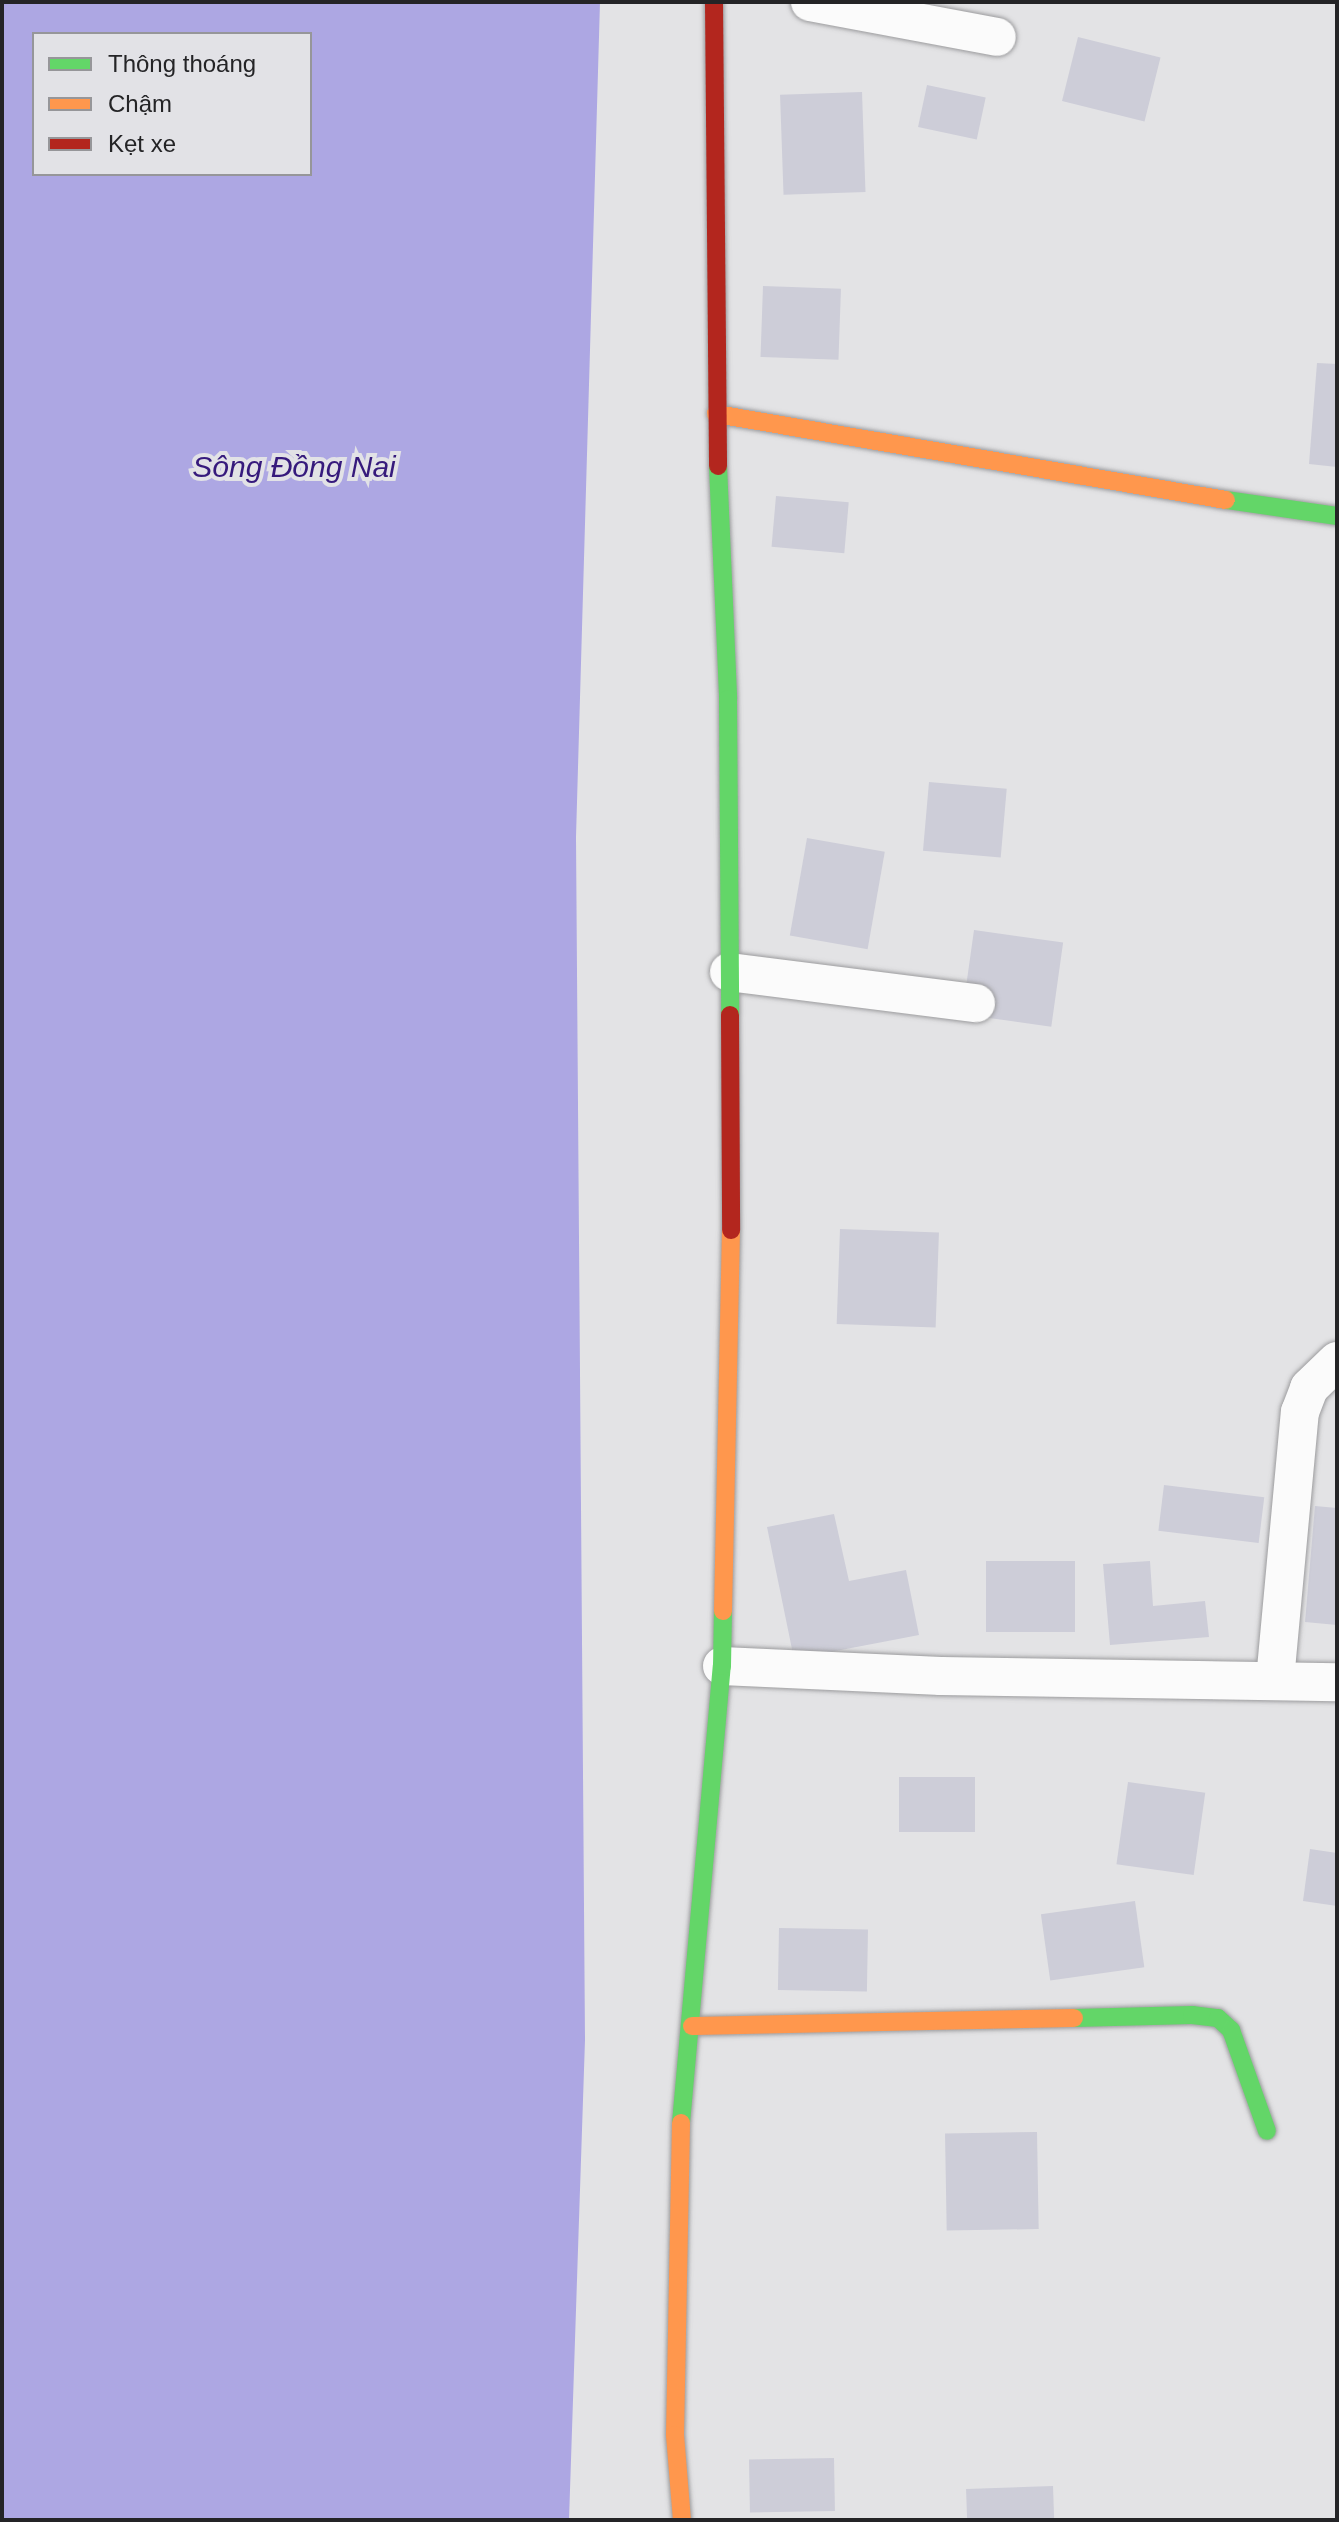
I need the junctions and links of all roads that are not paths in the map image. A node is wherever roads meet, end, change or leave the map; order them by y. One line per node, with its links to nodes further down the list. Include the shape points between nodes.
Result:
1 (714, 2): 4 (street)
2 (810, 2): 3 (street)
3 (997, 37)
4 (716, 414): 5 (street); 6 (street, via 728,699)
5 (1337, 516)
6 (729, 972): 7 (street); 9 (street, via 731,1303)
7 (976, 1003)
8 (1337, 1361): 10 (street, via 1309,1388 1300,1412)
9 (722, 1666): 10 (street, via 941,1676); 12 (street)
10 (1275, 1680): 11 (street)
11 (1337, 1682)
12 (692, 2026): 13 (street, via 1218,2018 1231,2030); 14 (street, via 679,2148 675,2435)
13 (1267, 2131)
14 (682, 2520)

